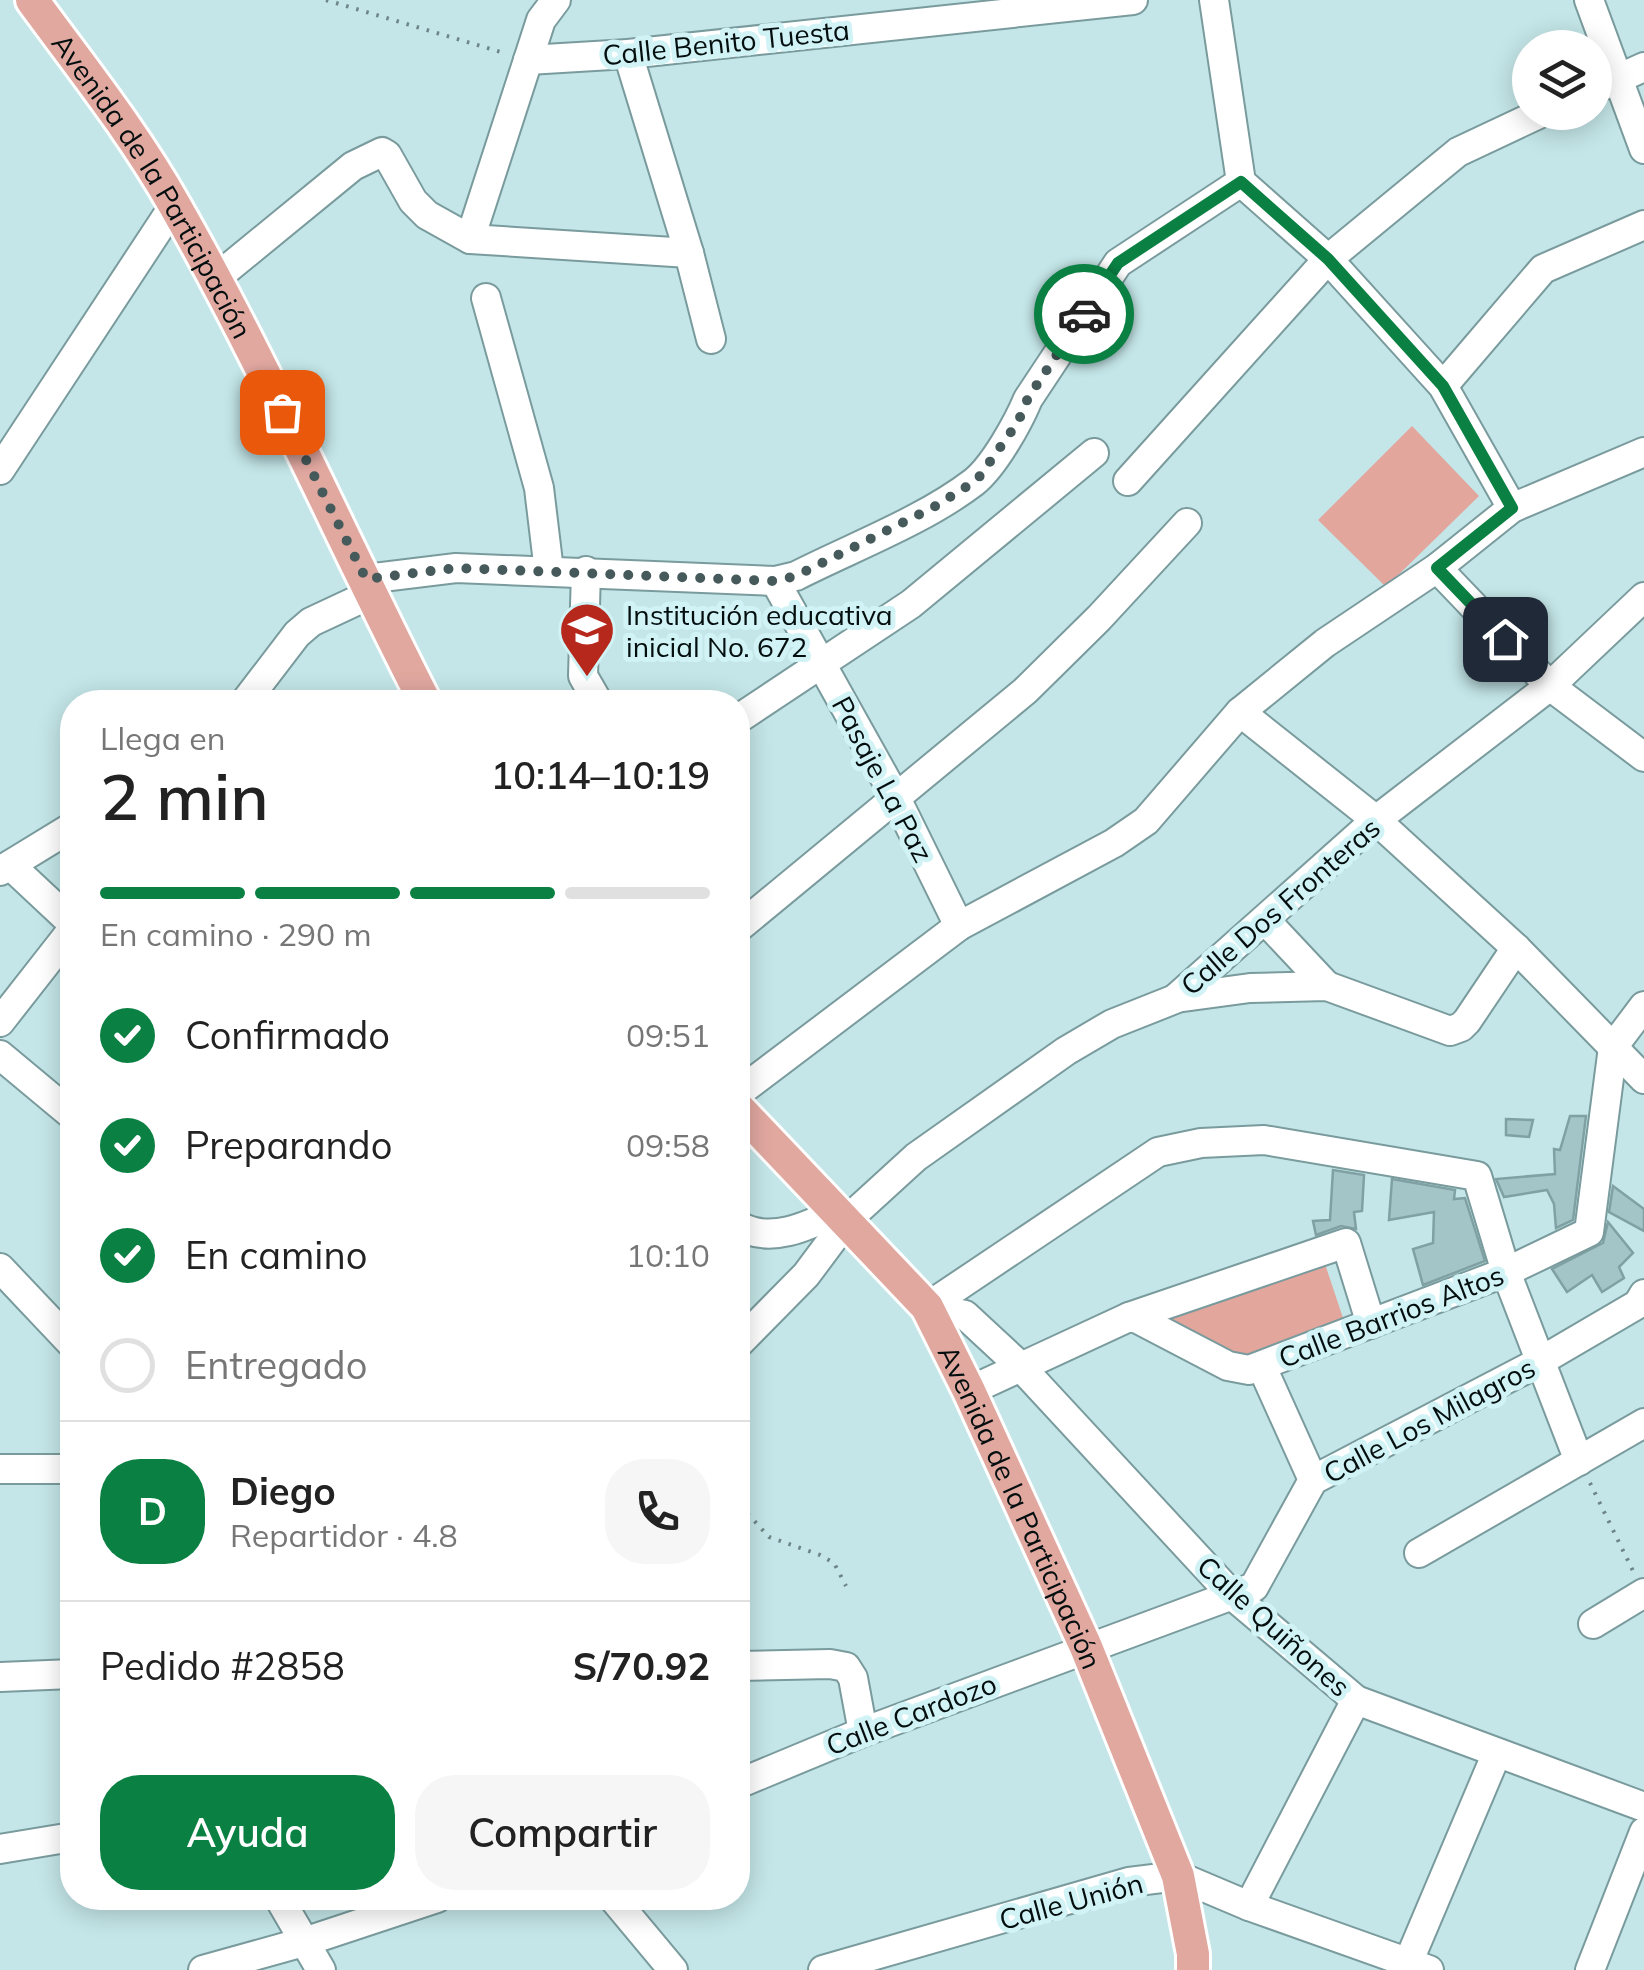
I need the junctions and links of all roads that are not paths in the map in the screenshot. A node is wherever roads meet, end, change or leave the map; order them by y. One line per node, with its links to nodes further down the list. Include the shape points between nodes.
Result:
1 (32, 0): 15 (main road, Avenida de la Participación)
2 (556, 0): 8 (street, via 541,20)
3 (1133, 0): 7 (street, Calle Benito Tuesta)
4 (1214, 0): 14 (street)
5 (1589, 0): 6 (street)
6 (1595, 30)
7 (628, 54): 8 (street, Calle Benito Tuesta); 18 (street)
8 (528, 60): 17 (street)
9 (1644, 66): 10 (street)
10 (1612, 81)
11 (1612, 94): 13 (street)
12 (1512, 127): 19 (street, via 1458,152)
13 (1644, 149)
14 (1241, 182): 19 (street); 33 (street, via 1118,263 977,480)
15 (175, 204): 20 (main road, Avenida de la Participación); 26 (street)
16 (1644, 226): 23 (street, via 1543,269)
17 (470, 239): 18 (street); 20 (street, via 427,216 382,152 352,166)
18 (689, 253): 22 (street)
19 (1328, 259): 23 (street); 27 (street)
20 (215, 279): 34 (main road, Avenida de la Participación)
21 (486, 298): 32 (street, via 539,488)
22 (711, 339)
23 (1443, 386): 28 (street)
24 (1644, 452): 28 (street)
25 (1094, 453): 36 (street, via 910,604)
26 (0, 470)
27 (1128, 481)
28 (1512, 508): 30 (street)
29 (1187, 523): 44 (street, via 1024,691)
30 (1437, 568): 37 (street); 42 (street, via 1325,643)
31 (586, 571): 32 (street); 33 (street); 40 (street, via 583,676)
32 (549, 572): 34 (street, via 456,568)
33 (775, 581): 36 (street, Pasaje La Paz)
34 (369, 586): 38 (street, via 296,634); 39 (main road, Avenida de la Participación)
35 (1644, 598): 37 (street, Calle Dos Fronteras)
36 (820, 663): 41 (street); 44 (street, Pasaje La Paz)
37 (1550, 686): 43 (street); 45 (street, Calle Dos Fronteras)
38 (254, 690)
39 (419, 690)
40 (591, 690)
41 (750, 710)
42 (1240, 712): 45 (street); 51 (street, via 1146,821)
43 (1644, 757)
44 (895, 796): 48 (street); 51 (street, Pasaje La Paz)
45 (1376, 820): 50 (street, Calle Dos Fronteras); 53 (street)
46 (60, 834): 47 (street)
47 (5, 868): 49 (street)
48 (750, 908)
49 (60, 912)
50 (1265, 920): 54 (street); 55 (street, Calle Dos Fronteras)
51 (959, 926): 61 (street)
52 (60, 945): 57 (street)
53 (1516, 948): 54 (street, via 1467,1021 1450,1031); 58 (street)
54 (1326, 986): 55 (street)
55 (1174, 999): 64 (street, Calle Dos Fronteras, via 1066,1051)
56 (1644, 1006): 58 (street)
57 (0, 1022)
58 (1613, 1047): 60 (street); 67 (street, Calle Barrios Altos, via 1589,1232)
59 (0, 1055): 62 (street)
60 (1644, 1078)
61 (750, 1084)
62 (60, 1098)
63 (750, 1120): 64 (main road, Avenida de la Participación)
64 (842, 1216): 65 (street, via 801,1230); 69 (main road, Avenida de la Participación); 73 (street, via 806,1275)
65 (750, 1231)
66 (0, 1268): 72 (street)
67 (1506, 1272): 69 (street, via 1477,1176 1264,1140 1200,1143 1158,1152); 71 (street, Calle Barrios Altos); 74 (street)
68 (1644, 1294): 74 (street, Calle Los Milagros, via 1638,1304)
69 (927, 1307): 75 (street, Calle Quiñones, via 965,1314); 77 (main road, Avenida de la Participación)
70 (1128, 1317): 71 (street, via 1346,1243); 75 (street); 76 (street, Calle Barrios Altos, via 1228,1366)
71 (1370, 1324): 76 (street, Calle Barrios Altos)
72 (60, 1331)
73 (750, 1332)
74 (1539, 1362): 79 (street); 82 (street, Calle Los Milagros)
75 (1020, 1366): 77 (street); 85 (street, Calle Quiñones)
76 (1262, 1366): 82 (street)
77 (969, 1391): 87 (main road, Avenida de la Participación)
78 (1644, 1424): 79 (street)
79 (1579, 1461): 83 (street)
80 (60, 1468): 81 (street)
81 (0, 1470)
82 (1313, 1480): 85 (street, Calle Los Milagros, via 1254,1587)
83 (1419, 1553)
84 (1644, 1593): 86 (street)
85 (1232, 1596): 87 (street, Calle Los Milagros); 91 (street, Calle Quiñones)
86 (1593, 1624)
87 (1086, 1647): 92 (street, Calle Cardozo); 99 (main road, Avenida de la Participación)
88 (750, 1666): 92 (street, via 846,1667)
89 (60, 1675): 90 (street)
90 (0, 1678)
91 (1356, 1700): 93 (street, Calle Quiñones); 100 (street)
92 (863, 1732): 94 (street, Calle Cardozo)
93 (1496, 1754): 95 (street, Calle Quiñones); 105 (street)
94 (750, 1779)
95 (1644, 1807)
96 (1644, 1832): 111 (street)
97 (60, 1839): 98 (street)
98 (0, 1849)
99 (1178, 1876): 100 (street, Calle Unión); 109 (street, Calle Unión, via 1129,1882); 110 (main road, Avenida de la Participación)
100 (1249, 1906): 105 (street, Calle Unión)
101 (287, 1910): 104 (street)
102 (401, 1910): 104 (street)
103 (624, 1910): 108 (street)
104 (307, 1941): 106 (street); 107 (street)
105 (1414, 1968)
106 (203, 1970)
107 (321, 1970)
108 (673, 1970)
109 (822, 1970)
110 (1193, 1970)
111 (1590, 1970)

